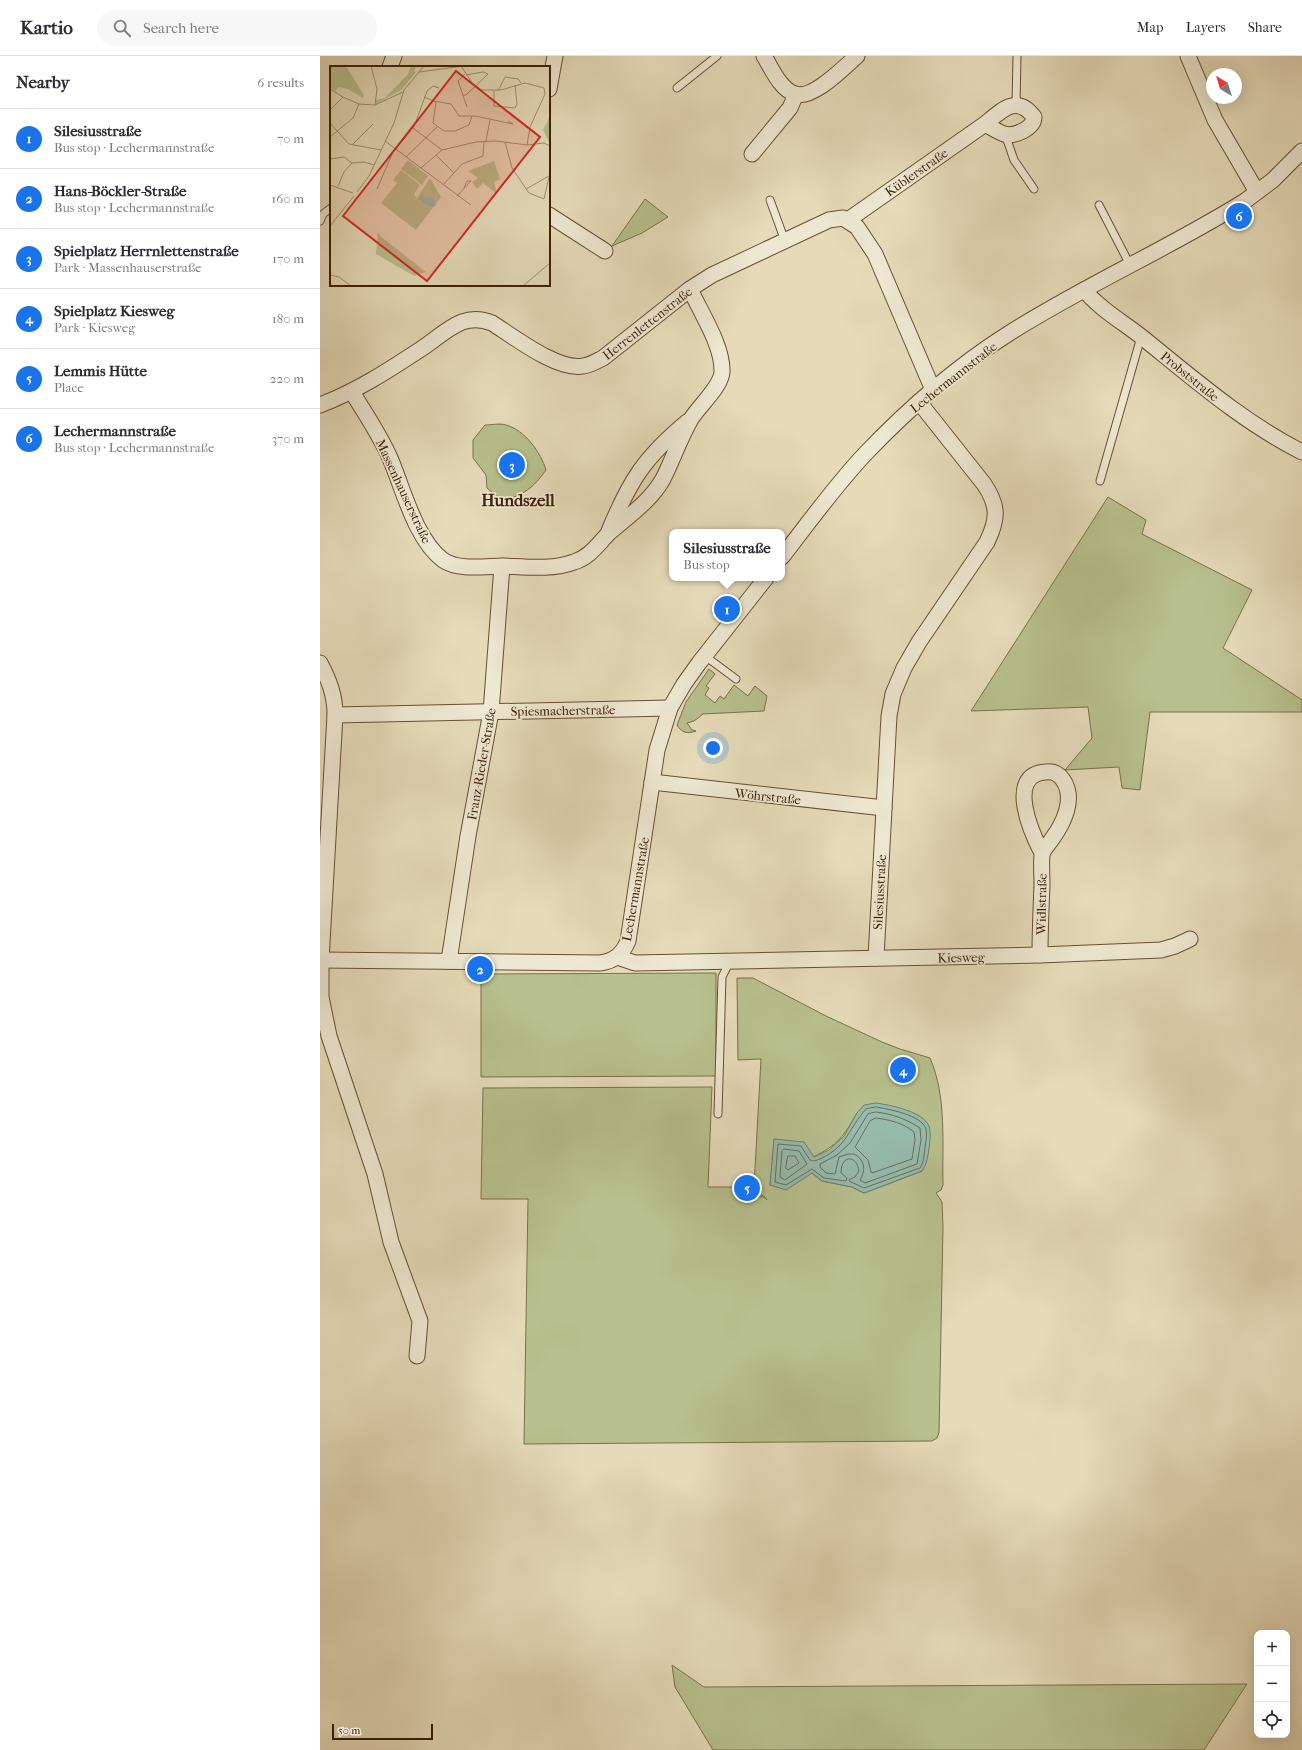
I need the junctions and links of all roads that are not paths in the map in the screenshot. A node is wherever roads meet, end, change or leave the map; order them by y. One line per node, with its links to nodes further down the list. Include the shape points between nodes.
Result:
1 (394, 56): 8 (street)
2 (554, 56): 9 (street)
3 (718, 56): 10 (lane)
4 (764, 56): 11 (street, via 781,83)
5 (857, 56): 11 (street, via 818,88 805,94)
6 (1017, 56): 12 (lane)
7 (1188, 56): 18 (street, via 1215,120)
8 (390, 66)
9 (550, 82)
10 (678, 88)
11 (796, 94): 16 (street, via 790,108)
12 (1016, 105): 13 (street, Küblerstraße, via 1003,110); 14 (street, via 1029,110 1034,120 1029,127 1016,134)
13 (985, 124): 14 (street); 23 (street, Küblerstraße)
14 (1005, 134): 17 (lane, via 1014,160)
15 (1302, 151): 18 (street, Lechermannstraße, via 1290,165)
16 (752, 154)
17 (1034, 189)
18 (1257, 192): 27 (street, Lechermannstraße, via 1230,210)
19 (770, 200): 25 (lane)
20 (1098, 205): 27 (lane)
21 (330, 209): 24 (lane, via 323,214)
22 (550, 215): 26 (street)
23 (848, 220): 25 (street, Herrenlettenstraße, via 829,220); 31 (street, via 857,227 875,254)
24 (320, 221)
25 (785, 240): 28 (street, Herrenlettenstraße, via 735,262)
26 (605, 251)
27 (1130, 265): 29 (street, Lechermannstraße)
28 (690, 289): 32 (street, Herrenlettenstraße, via 603,358 583,367 556,362 492,323 473,319 453,327); 35 (street, Massenhauserstraße, via 716,344 722,364 722,374 717,384)
29 (1084, 290): 30 (street, Probststraße, via 1102,309); 31 (street, Lechermannstraße, via 1008,334)
30 (1141, 337): 36 (street, Probststraße, via 1258,428); 37 (lane)
31 (933, 390): 33 (street, Lechermannstraße)
32 (352, 392): 34 (street, Herrenlettenstraße); 40 (street, Massenhauserstraße, via 384,447 418,526 436,554 454,565)
33 (919, 402): 39 (street, Lechermannstraße, via 865,454); 49 (street, Silesiusstraße, via 984,484 992,496 996,516 987,542 919,642 893,694 889,716)
34 (320, 405)
35 (691, 419): 38 (street, Massenhauserstraße, via 662,444 640,469 623,498); 38 (street, Massenhauserstraße, via 653,494)
36 (1302, 452)
37 (1100, 481)
38 (608, 534): 40 (street, Massenhauserstraße, via 587,556 575,562 558,566)
39 (785, 553)
40 (502, 566): 46 (street, Franz-Rieder-Straße)
41 (764, 581): 42 (street, Lechermannstraße)
42 (705, 656): 44 (lane); 45 (street, Lechermannstraße)
43 (320, 663): 47 (street, via 331,684)
44 (736, 679)
45 (670, 708): 46 (street, Spiesmacherstraße); 48 (street, Lechermannstraße, via 657,750)
46 (491, 712): 47 (street, Spiesmacherstraße); 56 (street, Franz-Rieder-Straße, via 468,836)
47 (335, 714): 55 (street)
48 (652, 782): 49 (street, Wöhrstraße); 53 (street, Lechermannstraße, via 628,941 625,949)
49 (884, 808): 54 (street, Silesiusstraße)
50 (1042, 853): 50 (street, Widlstraße, via 1068,809 1066,784 1052,771 1035,774 1027,782 1025,792 1027,820); 52 (street, Widlstraße)
51 (1190, 939): 52 (street, Kiesweg, via 1161,950)
52 (1040, 955): 54 (street, Kiesweg)
53 (617, 957): 56 (street, Lechermannstraße, via 600,963); 57 (street, Kiesweg, via 635,963)
54 (876, 958): 57 (street, Kiesweg)
55 (320, 960): 56 (street, Lechermannstraße); 59 (street, via 321,997 329,1036 375,1174 391,1242 420,1321)
56 (449, 961)
57 (730, 961): 58 (lane, via 722,977)
58 (718, 1114)
59 (417, 1356)

